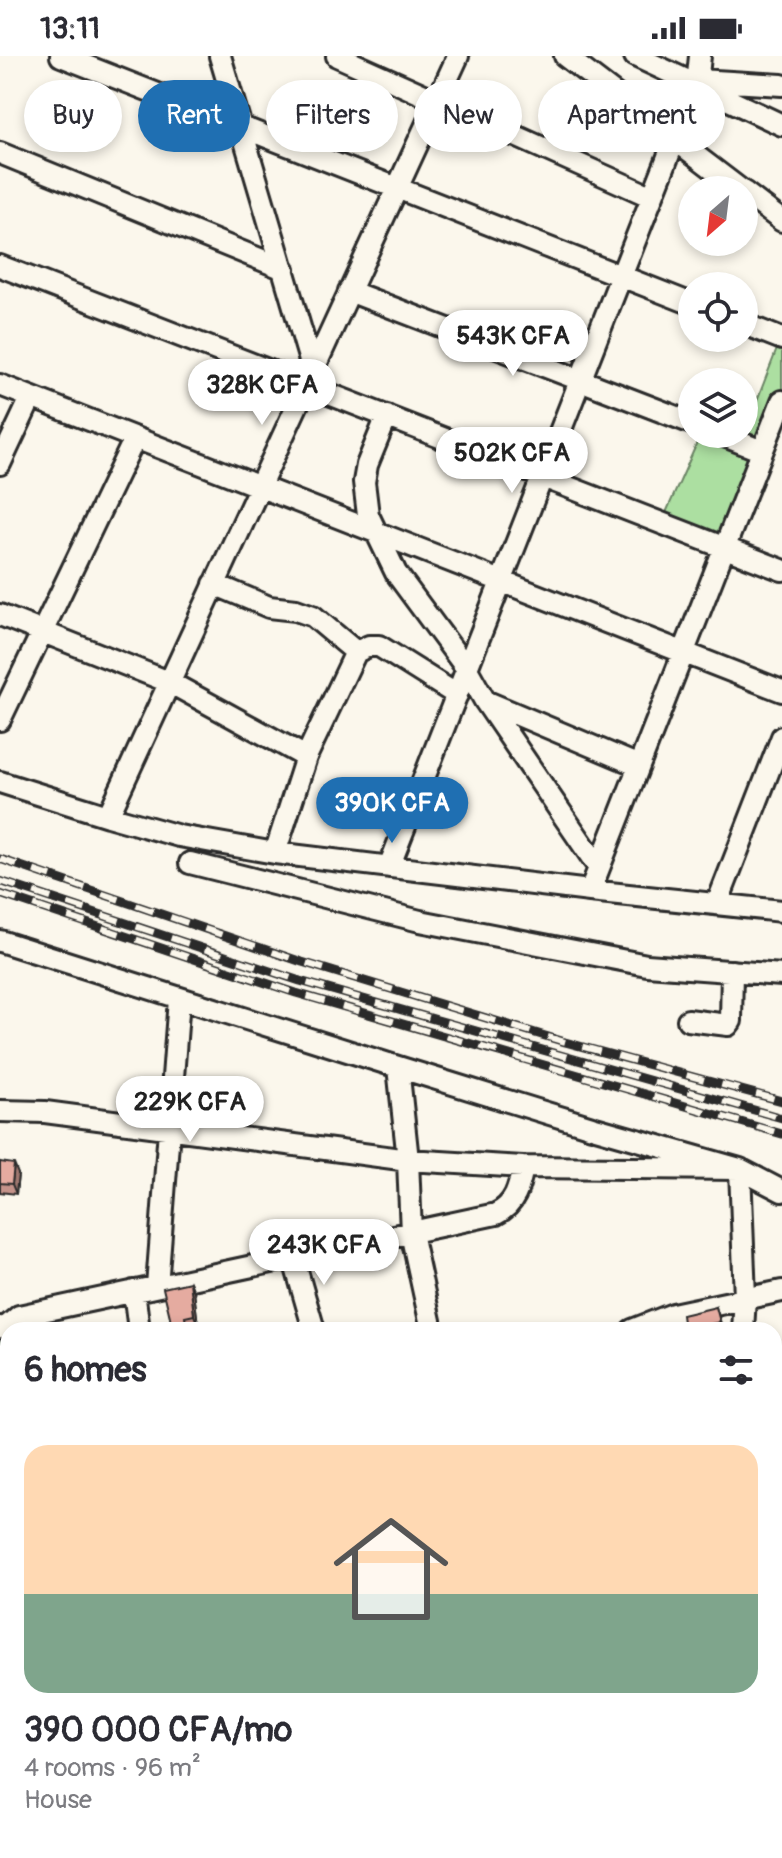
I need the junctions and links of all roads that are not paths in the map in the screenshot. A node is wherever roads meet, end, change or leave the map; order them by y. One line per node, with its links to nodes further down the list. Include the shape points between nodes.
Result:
1 (61, 56): 15 (street)
2 (220, 56): 8 (street)
3 (337, 56): 16 (street)
4 (458, 56): 9 (street)
5 (635, 56): 11 (street)
6 (700, 56): 12 (street)
7 (567, 57): 10 (street)
8 (227, 80)
9 (447, 80)
10 (597, 80)
11 (690, 80)
12 (697, 80)
13 (725, 84): 14 (street)
14 (782, 85)
15 (138, 86)
16 (414, 92)
17 (725, 97): 18 (street)
18 (782, 125)
19 (250, 130): 27 (street)
20 (522, 140): 28 (street)
21 (414, 151): 27 (street)
22 (249, 152): 32 (street)
23 (670, 152): 28 (street)
24 (692, 152): 26 (street)
25 (0, 153): 32 (street)
26 (723, 176)
27 (397, 188): 33 (street); 34 (street)
28 (652, 197): 33 (street)
29 (758, 203): 30 (street)
30 (782, 221)
31 (0, 266): 38 (street)
32 (284, 269): 38 (street)
33 (621, 276): 35 (street); 39 (street)
34 (349, 291): 38 (street); 39 (street)
35 (678, 298)
36 (758, 330): 37 (street)
37 (782, 339)
38 (309, 378): 43 (street); 50 (street)
39 (580, 380): 44 (street); 49 (street)
40 (0, 385): 41 (street)
41 (31, 398): 45 (street); 48 (street)
42 (782, 401): 47 (street)
43 (387, 416): 49 (street); 51 (street, via 364,482)
44 (678, 418)
45 (135, 438): 50 (street); 57 (street)
46 (754, 448): 47 (street)
47 (762, 451): 52 (street)
48 (0, 464)
49 (542, 477): 52 (street); 54 (street)
50 (259, 487): 51 (street); 55 (street)
51 (376, 533): 54 (street); 60 (street, via 396,573)
52 (725, 548): 53 (street); 59 (street)
53 (782, 570)
54 (501, 581): 59 (street); 60 (street)
55 (214, 584): 58 (street, via 269,607 313,616); 61 (street)
56 (0, 615): 57 (street)
57 (44, 632): 61 (street); 65 (street)
58 (356, 652): 63 (street, via 379,646); 67 (street)
59 (683, 653): 62 (street); 68 (street)
60 (467, 669): 63 (street); 64 (street)
61 (169, 682): 67 (street); 70 (street)
62 (782, 691)
63 (457, 695): 73 (street)
64 (485, 701): 68 (street); 74 (street)
65 (0, 720)
66 (782, 737): 76 (street)
67 (306, 757): 71 (street)
68 (639, 766): 74 (street)
69 (0, 782): 70 (street)
70 (108, 816): 71 (street, via 179,836)
71 (275, 853): 73 (street)
72 (190, 863): 79 (street, via 435,924 647,965)
73 (389, 867): 75 (street)
74 (599, 868): 75 (street)
75 (590, 891): 76 (street)
76 (717, 904): 77 (street)
77 (782, 911)
78 (0, 941): 81 (street)
79 (732, 971): 80 (street); 82 (street, via 728,1025)
80 (782, 975)
81 (179, 999): 83 (street); 85 (street)
82 (688, 1020)
83 (398, 1067): 86 (street); 88 (street)
84 (0, 1111): 85 (street)
85 (169, 1128): 86 (street); 92 (street)
86 (408, 1160): 87 (street); 90 (street)
87 (523, 1167): 88 (street); 90 (street, via 506,1209)
88 (740, 1169): 89 (street); 95 (street)
89 (782, 1191)
90 (411, 1233): 91 (street); 99 (street)
91 (293, 1257): 92 (street); 98 (street)
92 (157, 1286): 93 (street)
93 (134, 1291): 96 (street, via 19,1316); 97 (street)
94 (782, 1291): 95 (street)
95 (745, 1298): 100 (street); 101 (street)
96 (14, 1322)
97 (138, 1322)
98 (312, 1322)
99 (430, 1322)
100 (652, 1322)
101 (744, 1322)

